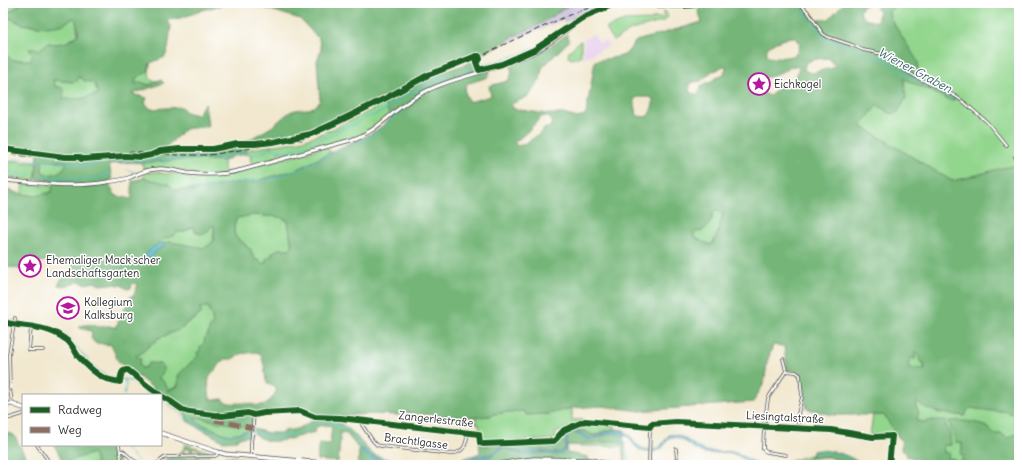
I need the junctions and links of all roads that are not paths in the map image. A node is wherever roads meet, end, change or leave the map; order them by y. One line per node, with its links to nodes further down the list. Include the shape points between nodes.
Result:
1 (627, 3): 7 (main road, via 587,17 526,56 502,66 446,82 423,93 373,130 351,140 226,173 156,169 119,180 82,184)
2 (639, 3): 5 (main road, via 674,6)
3 (706, 3): 5 (main road)
4 (799, 3): 6 (street, via 823,34 863,50 889,56 916,77 955,96 987,122)
5 (702, 4)
6 (1006, 145)
7 (3, 180)
8 (15, 319): 10 (street)
9 (3, 322): 10 (street)
10 (14, 324): 11 (street, via 30,327 29,350); 15 (street, via 9,354)
11 (43, 350)
12 (783, 359): 13 (street)
13 (786, 371): 21 (street, via 770,395); 23 (street, via 800,375 802,395)
14 (3, 403): 15 (main road)
15 (10, 404): 16 (main road)
16 (22, 408)
17 (22, 414): 18 (street)
18 (3, 418)
19 (362, 421): 25 (street, Zangerlestraße); 25 (street, Brachtlgasse, via 362,425 376,444 381,446 451,454 462,450); 33 (street, Zangerlestraße, via 315,417 300,412 254,414)
20 (584, 422): 22 (street)
21 (764, 426): 22 (street, Liesingtalstraße, via 676,422 656,423); 23 (street, Liesingtalstraße); 32 (street, via 765,451)
22 (650, 427): 42 (street)
23 (798, 428): 45 (street, Liesingtalstraße, via 892,436)
24 (565, 430): 25 (street, Zangerlestraße, via 554,441 486,444 480,442 479,434)
25 (468, 432)
26 (162, 433): 31 (main road)
27 (38, 446): 35 (street)
28 (119, 446): 30 (street)
29 (676, 449): 34 (street)
30 (120, 451): 36 (street); 37 (street)
31 (218, 452): 33 (main road); 38 (street, via 215,456 168,457)
32 (786, 455)
33 (251, 456): 39 (main road)
34 (677, 460): 43 (street); 44 (street)
35 (50, 465)
36 (122, 465)
37 (142, 465)
38 (155, 465)
39 (346, 465)
40 (495, 465): 41 (main road, via 534,459 591,460)
41 (612, 465)
42 (649, 465)
43 (664, 465)
44 (697, 465)
45 (890, 465)

